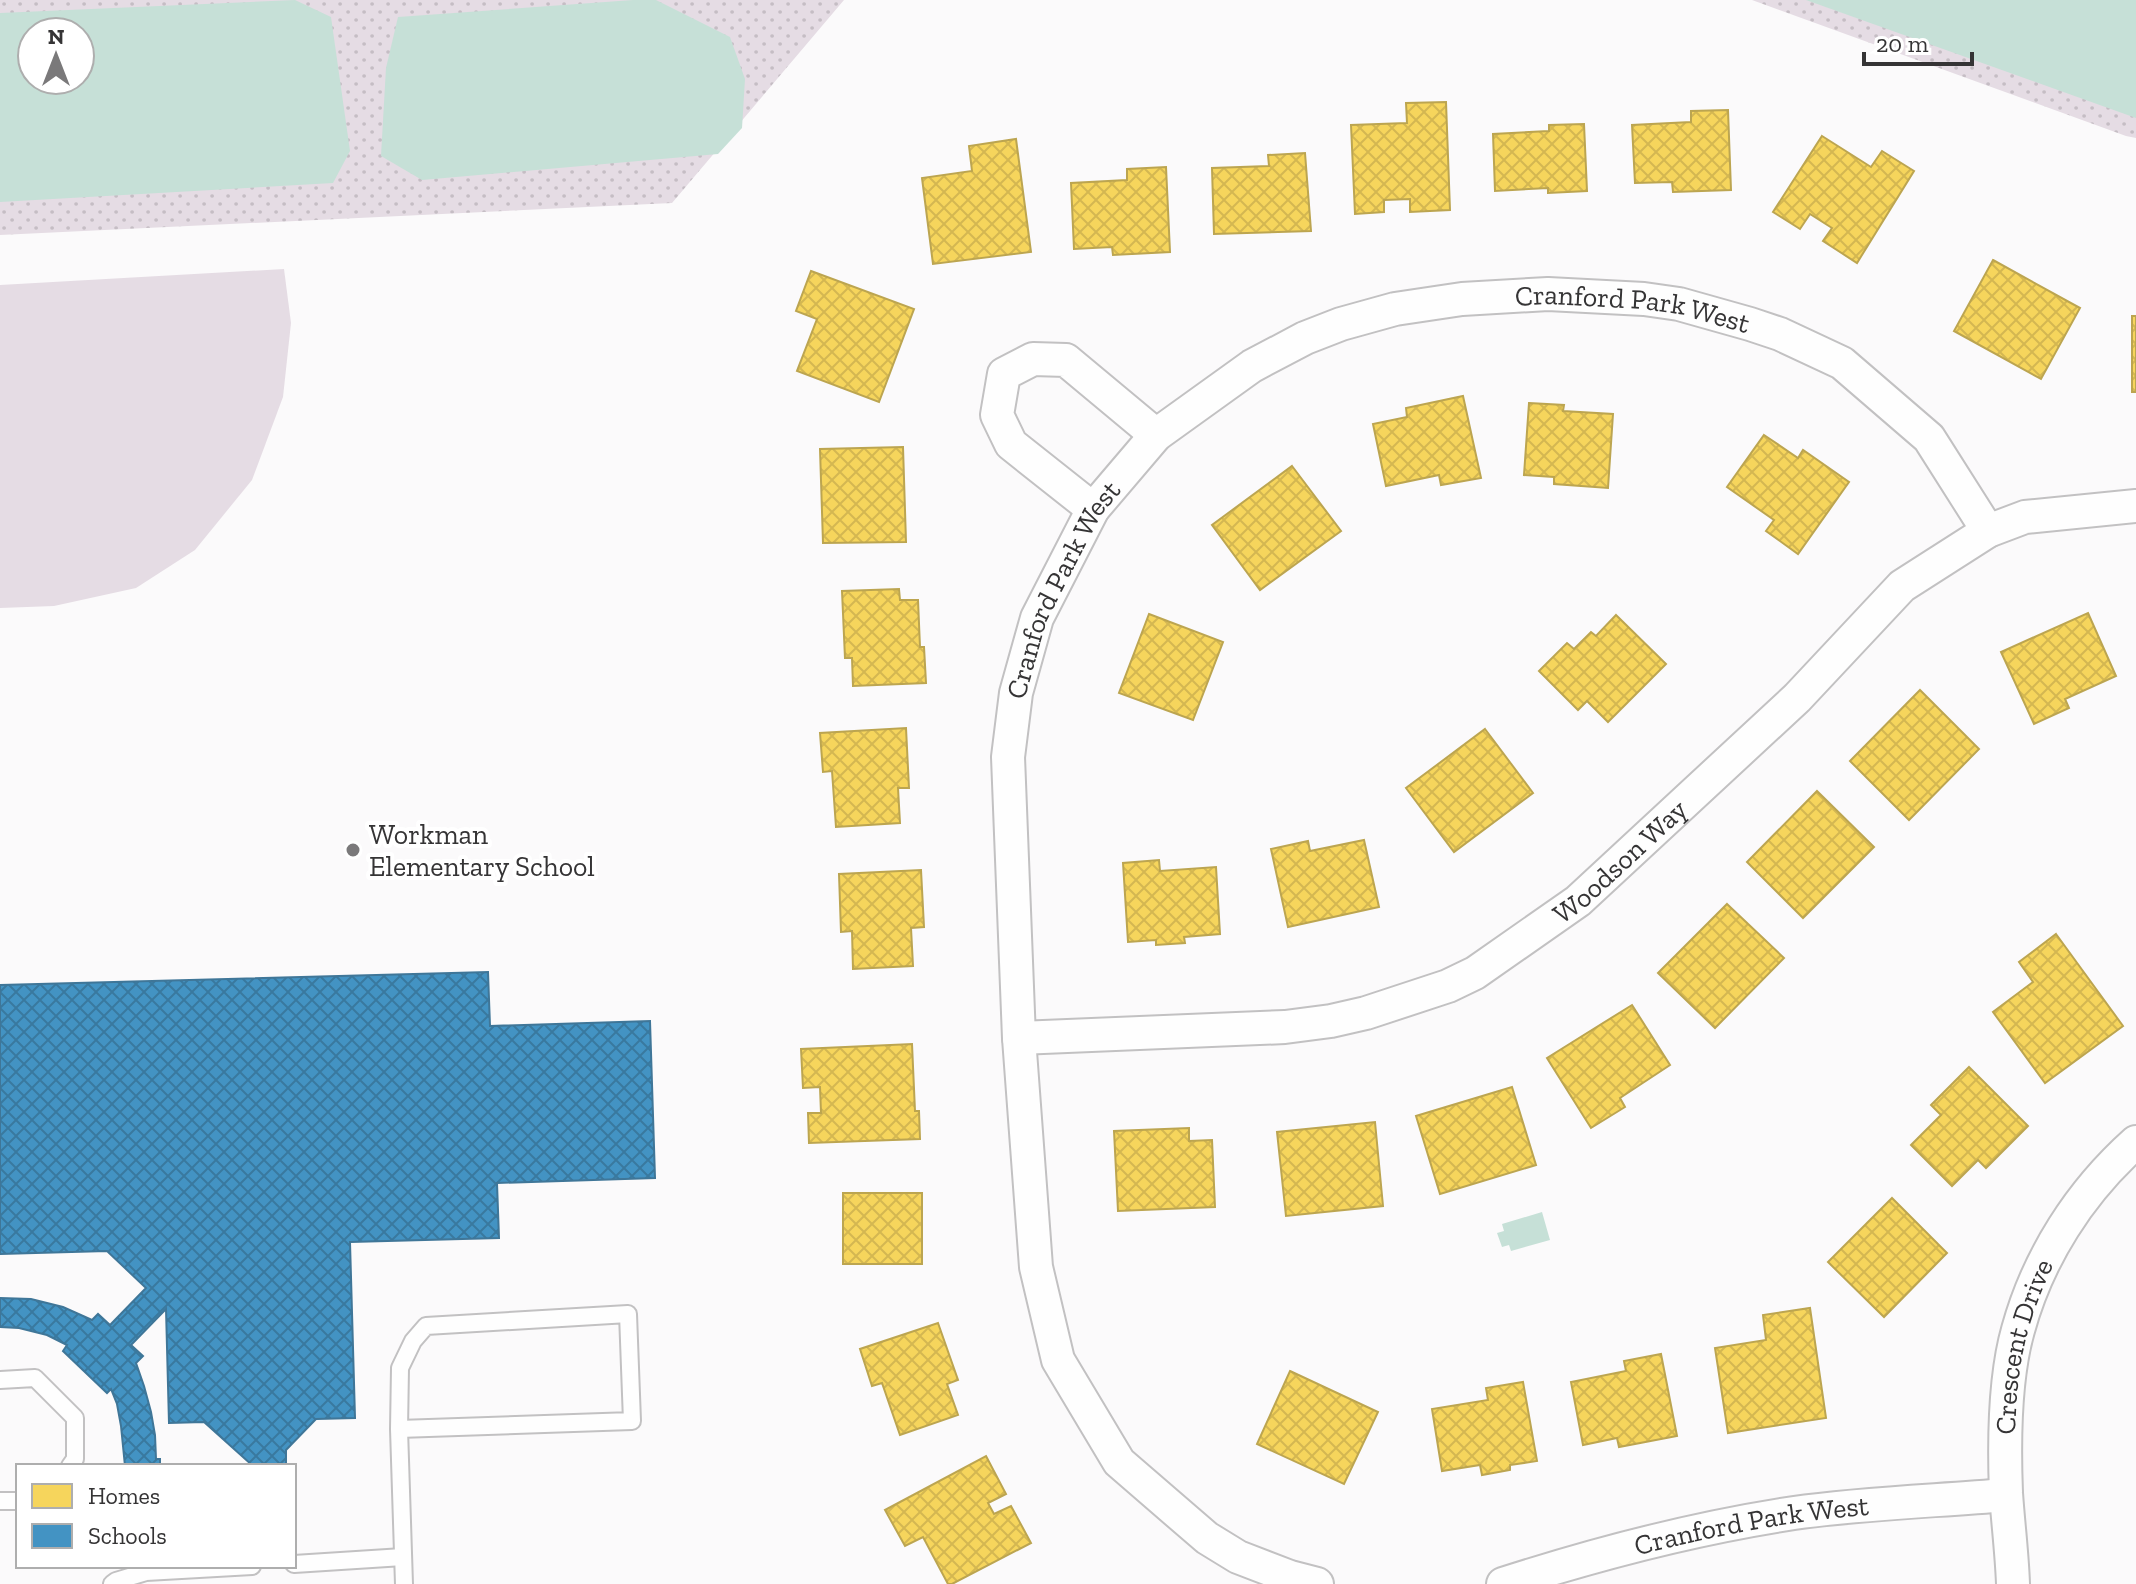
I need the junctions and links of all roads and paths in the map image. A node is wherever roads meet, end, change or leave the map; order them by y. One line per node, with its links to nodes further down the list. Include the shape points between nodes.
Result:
1 (1156, 435): 3 (street, Cranford Park West); 3 (street, via 1066,360 1033,359 1004,374 997,415 1011,444); 4 (street, Cranford Park West, via 1252,366 1341,324 1462,299 1548,294 1644,299 1750,324 1842,363 1929,438)
2 (2136, 506): 4 (street, Woodson Way, via 2025,517)
3 (1093, 509): 5 (street, Cranford Park West, via 1037,618 1016,693 1008,757)
4 (1988, 531): 5 (street, Woodson Way, via 1902,586 1797,698 1578,901 1475,973 1415,998 1331,1021)
5 (1019, 1038): 16 (street, Cranford Park West, via 1036,1267 1058,1360 1119,1462 1207,1538 1238,1557)
6 (2136, 1142): 10 (street, Crescent Drive, via 2062,1228 2032,1290 2011,1367)
7 (0, 1380): 9 (lane, via 35,1378 75,1418)
8 (399, 1429): 8 (lane, via 632,1421 628,1314 426,1326 400,1368); 11 (lane)
9 (71, 1464)
10 (2006, 1495): 17 (street, Cranford Park West, via 1868,1505 1722,1525); 18 (street, Crescent Drive)
11 (403, 1557): 12 (lane); 15 (lane)
12 (296, 1564)
13 (218, 1568): 14 (lane, via 146,1572)
14 (112, 1584)
15 (404, 1584)
16 (1317, 1584)
17 (1503, 1584)
18 (2013, 1584)

